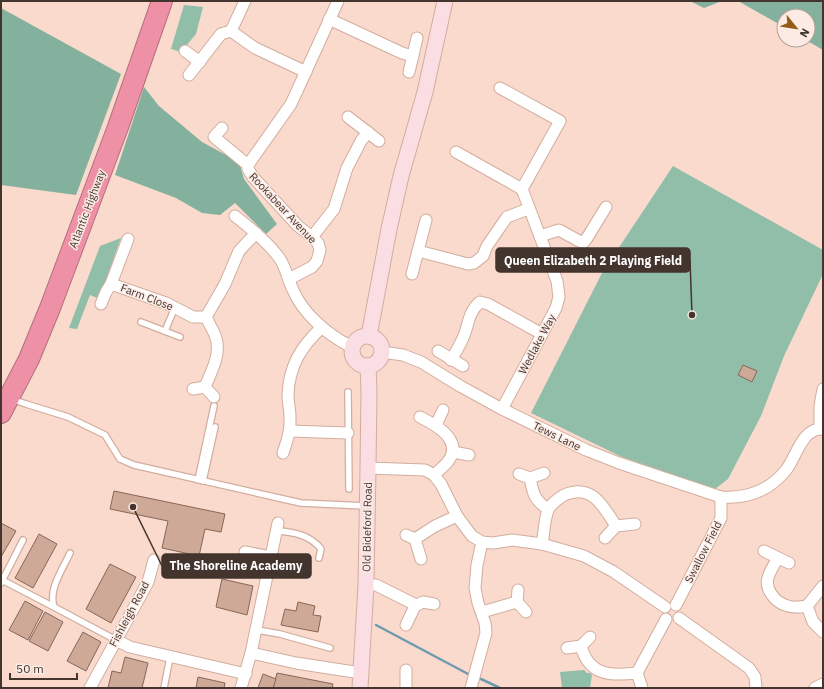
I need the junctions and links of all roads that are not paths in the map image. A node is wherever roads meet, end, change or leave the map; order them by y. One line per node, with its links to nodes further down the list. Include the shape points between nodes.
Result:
1 (162, 1): 53 (highway, Atlantic Highway, via 53,301 29,359)
2 (245, 1): 6 (street)
3 (338, 1): 5 (street, Rookabear Avenue)
4 (445, 1): 41 (street, via 425,92 401,176)
5 (329, 19): 9 (street, via 402,54); 11 (street, Rookabear Avenue)
6 (231, 31): 10 (street, via 220,34); 11 (street, via 255,48)
7 (417, 38): 9 (street)
8 (185, 51): 10 (street)
9 (413, 56): 12 (street)
10 (200, 62): 13 (street)
11 (306, 72): 20 (street, Rookabear Avenue, via 291,104)
12 (409, 72)
13 (189, 76)
14 (500, 88): 21 (street, via 560,121)
15 (348, 117): 17 (street)
16 (222, 128): 20 (street, via 214,137)
17 (368, 132): 18 (street); 28 (street, via 348,168 334,209)
18 (379, 141)
19 (456, 152): 21 (street)
20 (248, 164): 28 (street, Rookabear Avenue, via 253,176 298,226)
21 (522, 189): 23 (street, Wedlake Way)
22 (606, 207): 27 (street, via 584,242 559,230)
23 (528, 209): 27 (street, Wedlake Way); 30 (street, via 507,217 483,256 474,263 468,264)
24 (235, 216): 26 (street)
25 (426, 220): 30 (street)
26 (256, 233): 32 (street, via 281,261); 36 (street, via 239,251 225,284)
27 (540, 236): 40 (street, Wedlake Way, via 559,289 556,308)
28 (312, 237): 32 (street, Rookabear Avenue, via 320,250 317,261 312,267)
29 (128, 238): 33 (street, Farm Close)
30 (418, 251): 31 (street)
31 (412, 274)
32 (289, 279): 38 (street, via 299,302)
33 (111, 284): 34 (street, Farm Close); 35 (street, Farm Close)
34 (101, 304)
35 (175, 307): 36 (street, Farm Close, via 193,316); 39 (lane)
36 (206, 317): 49 (street, via 216,337 217,352)
37 (140, 322): 39 (lane)
38 (322, 328): 43 (street); 61 (street, via 308,340 296,359 288,397)
39 (165, 331): 42 (lane)
40 (542, 334): 46 (street, via 480,302 467,321 463,338); 55 (street, Wedlake Way)
41 (369, 336): 43 (street, via 360,338); 45 (street, via 380,343)
42 (180, 337)
43 (352, 347): 47 (street, via 357,362 362,366)
44 (438, 351): 46 (street)
45 (382, 352): 47 (street, via 377,362); 55 (street, Tews Lane, via 403,355 421,362)
46 (451, 360): 48 (street)
47 (368, 366): 66 (street, Old Bideford Road)
48 (463, 366)
49 (205, 387): 50 (street); 54 (street)
50 (193, 389)
51 (823, 389): 60 (street, via 820,406)
52 (348, 392): 62 (lane)
53 (4, 400): 71 (lane, via 68,417 105,435 120,458 134,465)
54 (214, 402): 71 (lane)
55 (502, 409): 73 (street, Tews Lane, via 586,450)
56 (443, 410): 58 (street)
57 (420, 417): 58 (street)
58 (436, 425): 63 (street, via 452,441)
59 (215, 427): 71 (lane)
60 (822, 429): 73 (street, Tews Lane, via 805,438 787,470 762,490 741,497)
61 (290, 431): 62 (street); 64 (street)
62 (348, 433): 72 (lane)
63 (453, 452): 65 (street); 69 (street, via 449,460)
64 (283, 453)
65 (469, 455)
66 (368, 468): 69 (street, via 425,470); 74 (street, Old Bideford Road)
67 (544, 473): 70 (street)
68 (519, 474): 70 (street)
69 (434, 475): 76 (street)
70 (530, 478): 75 (street, via 532,490 539,503)
71 (200, 481): 74 (lane, via 301,503)
72 (349, 489)
73 (721, 497): 100 (street, Swallow Field, via 721,518)
74 (367, 506): 94 (street, Old Bideford Road)
75 (548, 509): 78 (street, via 561,496 569,493 590,494 600,502); 83 (street)
76 (457, 516): 82 (street, via 472,536); 90 (street, via 410,537)
77 (635, 524): 78 (street)
78 (616, 526): 80 (street)
79 (277, 527): 87 (street); 88 (lane, via 305,536 317,544 321,549)
80 (605, 538)
81 (23, 540): 93 (lane)
82 (482, 542): 83 (street, via 512,540); 103 (street, via 475,588)
83 (542, 544): 100 (street, via 584,556)
84 (764, 551): 89 (street)
85 (245, 552): 87 (street)
86 (70, 553): 102 (lane, via 54,588)
87 (271, 558): 108 (street)
88 (319, 558)
89 (778, 558): 92 (street); 101 (street, via 768,576 768,587 773,596 778,602 789,607)
90 (421, 559)
91 (154, 560): 111 (street, Fishleigh Road, via 148,582)
92 (789, 563)
93 (2, 581): 102 (lane)
94 (366, 585): 99 (street, via 376,584); 120 (street, Old Bideford Road)
95 (823, 586): 101 (street)
96 (518, 590): 97 (street)
97 (516, 602): 103 (street); 104 (street)
98 (434, 604): 99 (street, via 423,602)
99 (415, 606): 107 (street)
100 (670, 606): 105 (street, via 680,611); 106 (street, via 663,613)
101 (807, 606): 109 (street, via 813,622)
102 (54, 607): 111 (lane)
103 (482, 612): 126 (street, via 486,633)
104 (526, 612)
105 (679, 618): 106 (street, via 674,621); 128 (street, via 749,668 755,677)
106 (666, 620): 118 (street)
107 (406, 625)
108 (257, 630): 113 (lane); 115 (street)
109 (823, 632)
110 (590, 637): 112 (street)
111 (116, 640): 116 (street, via 130,647); 122 (street, Fishleigh Road)
112 (581, 646): 114 (street); 118 (street, via 587,660 601,672 611,675)
113 (330, 648)
114 (567, 648)
115 (252, 653): 119 (street); 120 (street)
116 (170, 657): 119 (street); 123 (lane)
117 (406, 670): 125 (street)
118 (637, 673): 127 (street)
119 (246, 674): 124 (street)
120 (360, 681)
121 (823, 684): 129 (street)
122 (90, 688)
123 (164, 688)
124 (241, 688)
125 (406, 688)
126 (472, 688)
127 (642, 688)
128 (756, 688)
129 (815, 688)

